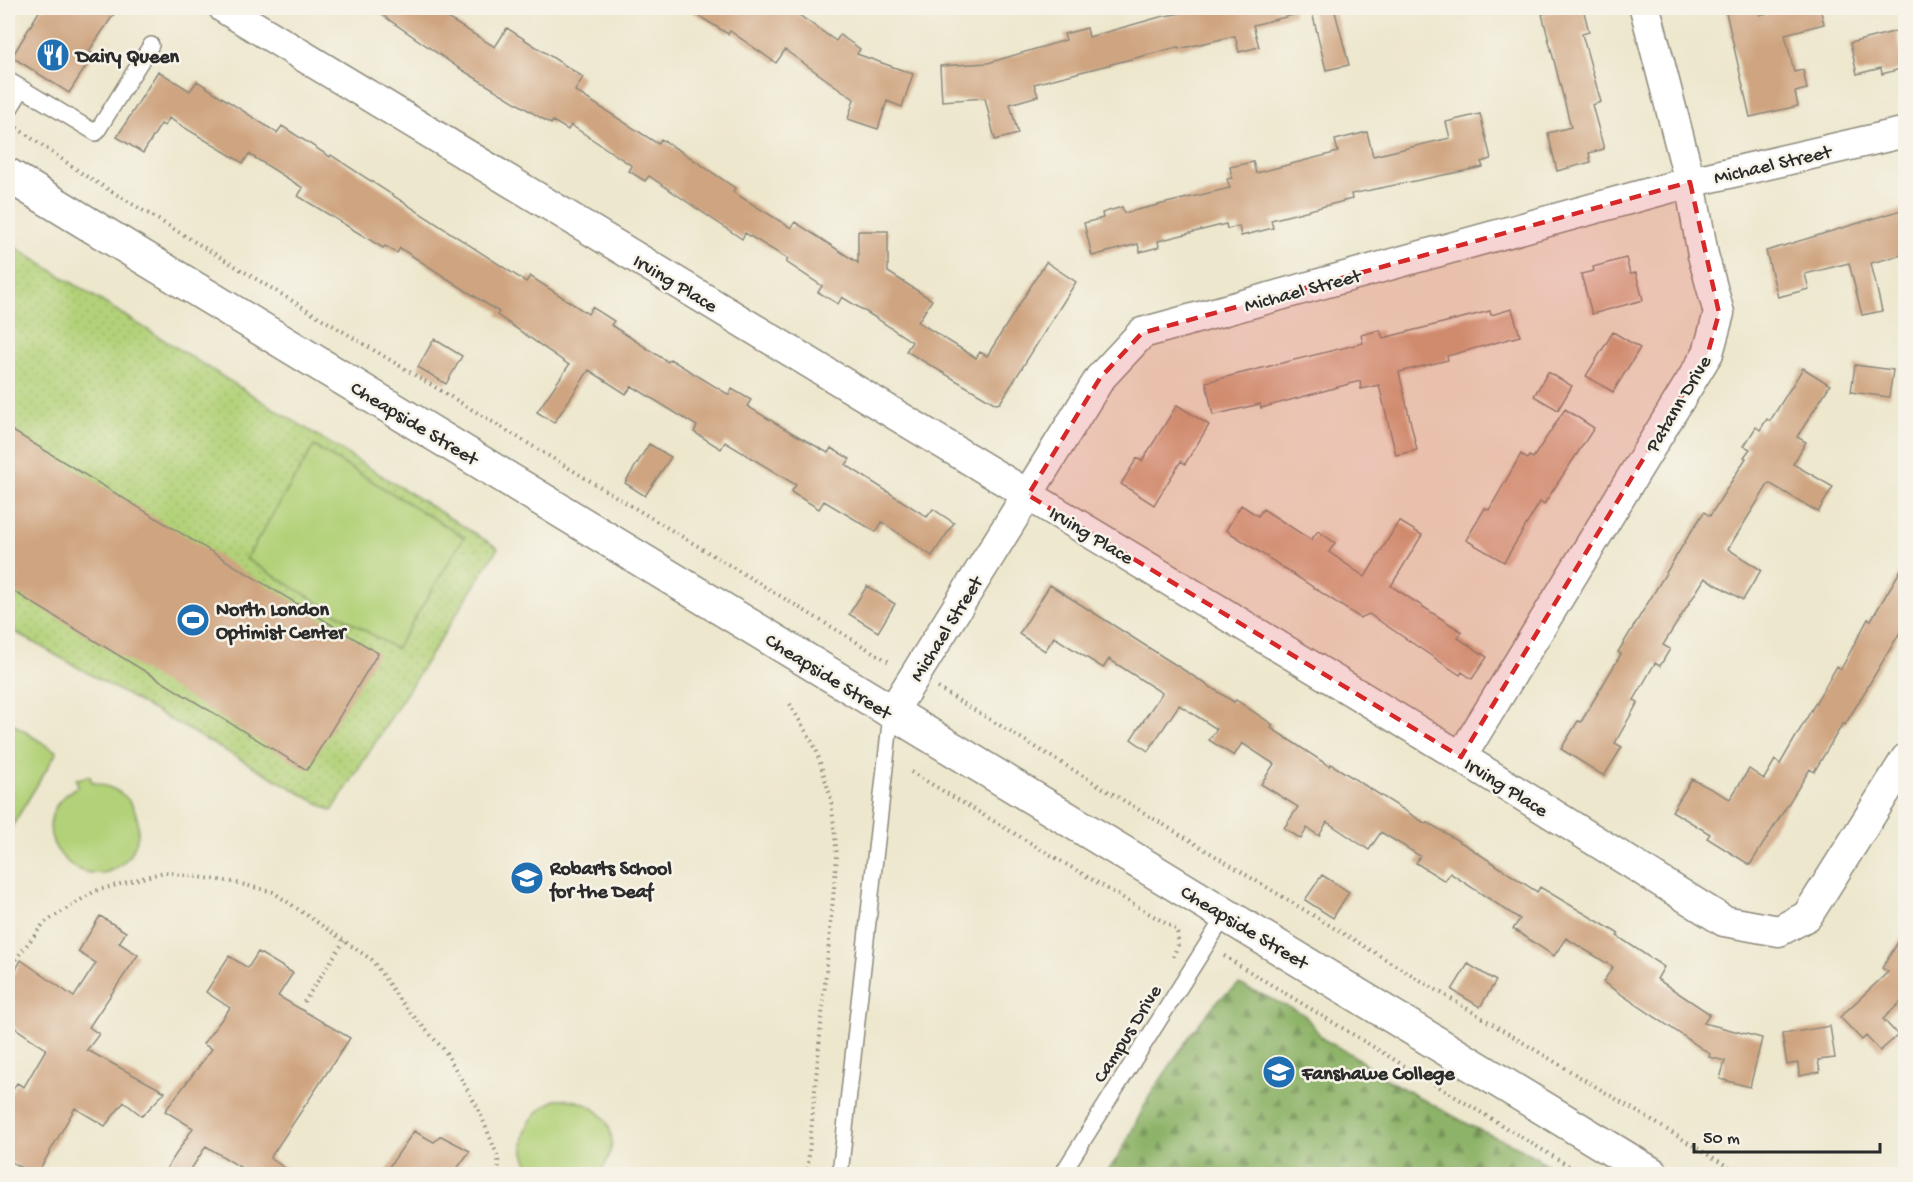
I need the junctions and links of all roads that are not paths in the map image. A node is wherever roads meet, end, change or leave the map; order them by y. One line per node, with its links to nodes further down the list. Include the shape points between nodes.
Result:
1 (224, 8): 10 (street, Irving Place)
2 (1645, 8): 9 (street, Patann Drive)
3 (151, 45): 5 (lane, via 96,133)
4 (8, 80): 5 (lane)
5 (22, 88): 6 (lane)
6 (8, 112)
7 (1905, 132): 9 (street, Michael Street)
8 (8, 175): 11 (street, Cheapside Street)
9 (1690, 182): 10 (street, Michael Street, via 1142,333 1100,378); 12 (street, Patann Drive, via 1703,255 1719,313 1708,353)
10 (1028, 495): 11 (street, Michael Street); 12 (street, Irving Place)
11 (891, 714): 14 (street, Cheapside Street); 15 (lane)
12 (1461, 757): 13 (street, Irving Place, via 1725,921 1779,931 1807,916)
13 (1905, 759)
14 (1226, 914): 16 (lane, Campus Drive); 17 (street, Cheapside Street)
15 (840, 1174)
16 (1062, 1174)
17 (1652, 1174)

